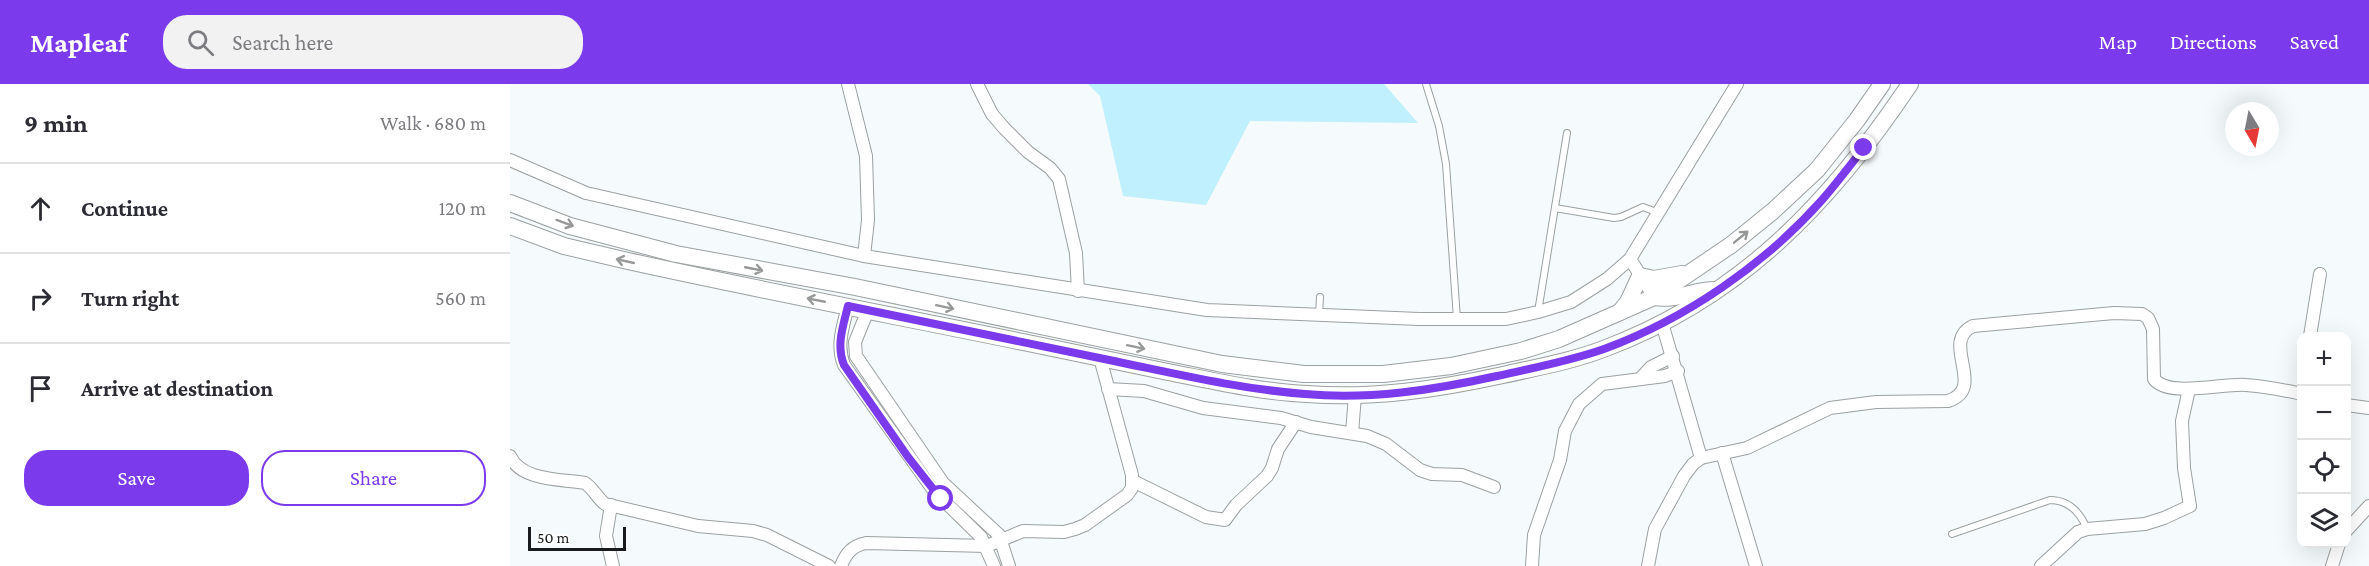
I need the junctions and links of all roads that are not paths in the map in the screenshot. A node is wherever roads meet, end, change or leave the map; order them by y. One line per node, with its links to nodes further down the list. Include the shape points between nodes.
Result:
1 (848, 84): 13 (street, via 866,156 868,220)
2 (977, 84): 19 (street, via 1004,128 1059,179 1076,253)
3 (1426, 84): 27 (lane, via 1446,164)
4 (1737, 84): 11 (street)
5 (1882, 84): 15 (main road, one-way to 5, via 1773,211 1817,170)
6 (1910, 84): 18 (main road, via 1822,201 1787,235)
7 (1567, 133): 10 (lane)
8 (510, 160): 13 (street, via 586,193)
9 (510, 203): 25 (main road, one-way to 25, via 570,225 676,254 1222,364 1282,372 1383,374 1451,366 1531,348)
10 (1555, 208): 11 (lane, via 1614,218 1643,207); 24 (lane)
11 (1659, 213): 14 (street)
12 (510, 226): 22 (main road, one-way to 12, via 564,246)
13 (864, 256): 19 (street)
14 (1630, 259): 17 (street); 24 (street, via 1571,302)
15 (1693, 272): 17 (main road, via 1654,279); 21 (main road)
16 (2320, 274): 29 (street)
17 (1640, 276): 21 (street); 25 (main road)
18 (1716, 290): 21 (main road, via 1700,290 1678,298); 28 (main road)
19 (1078, 291): 26 (street, via 1207,310)
20 (1320, 297): 26 (lane)
21 (1654, 297): 25 (main road)
22 (848, 306): 23 (main road); 53 (street, via 839,342 844,365 934,491)
23 (868, 310): 31 (main road); 52 (street, via 855,342 856,356 944,483 993,528)
24 (1538, 312): 27 (street, via 1506,319)
25 (1620, 313)
26 (1319, 316): 27 (street)
27 (1457, 319)
28 (1662, 323): 30 (street); 37 (main road, via 1605,348 1557,363 1459,385)
29 (2311, 332)
30 (1673, 356): 32 (street); 33 (street, via 1651,367)
31 (1100, 358): 34 (street); 37 (main road, via 1273,390)
32 (1678, 372): 33 (street); 44 (street)
33 (1640, 379): 60 (street, via 1602,384 1569,420 1560,460 1534,535)
34 (1108, 388): 40 (street, via 1144,391 1203,408); 45 (street)
35 (2189, 389): 36 (street, via 2228,384); 42 (street, via 2163,387 2154,379 2153,329 2142,314 1973,326 1961,338 1965,387 1958,398 1830,408 1747,448); 50 (street, via 2182,421 2190,506 2145,524)
36 (2297, 393)
37 (1355, 395): 41 (street)
38 (2351, 406): 39 (street)
39 (2369, 408)
40 (1296, 422): 41 (street); 45 (street, via 1278,449 1267,476 1225,520 1206,516)
41 (1352, 433): 46 (street, via 1386,444 1420,470 1462,475)
42 (1722, 453): 44 (street); 62 (street)
43 (510, 456): 47 (street, via 518,468 531,474 585,483 600,501)
44 (1701, 459): 61 (street, via 1684,476 1655,529)
45 (1133, 481): 52 (street, via 1127,495 1085,525 1064,532 1023,531)
46 (1494, 487)
47 (611, 506): 55 (street, via 606,536); 56 (street, via 698,526 760,533)
48 (2369, 506): 49 (street)
49 (2351, 526)
50 (2087, 529): 51 (lane, via 2073,508 2050,500); 63 (street, via 2070,538)
51 (1952, 534)
52 (1002, 542): 53 (street); 59 (street)
53 (987, 546): 57 (street, via 866,543 849,551); 58 (street)
54 (2338, 548): 64 (street)
55 (613, 566)
56 (829, 566)
57 (841, 566)
58 (994, 566)
59 (1009, 566)
60 (1532, 566)
61 (1648, 566)
62 (1756, 566)
63 (2041, 566)
64 (2332, 566)

